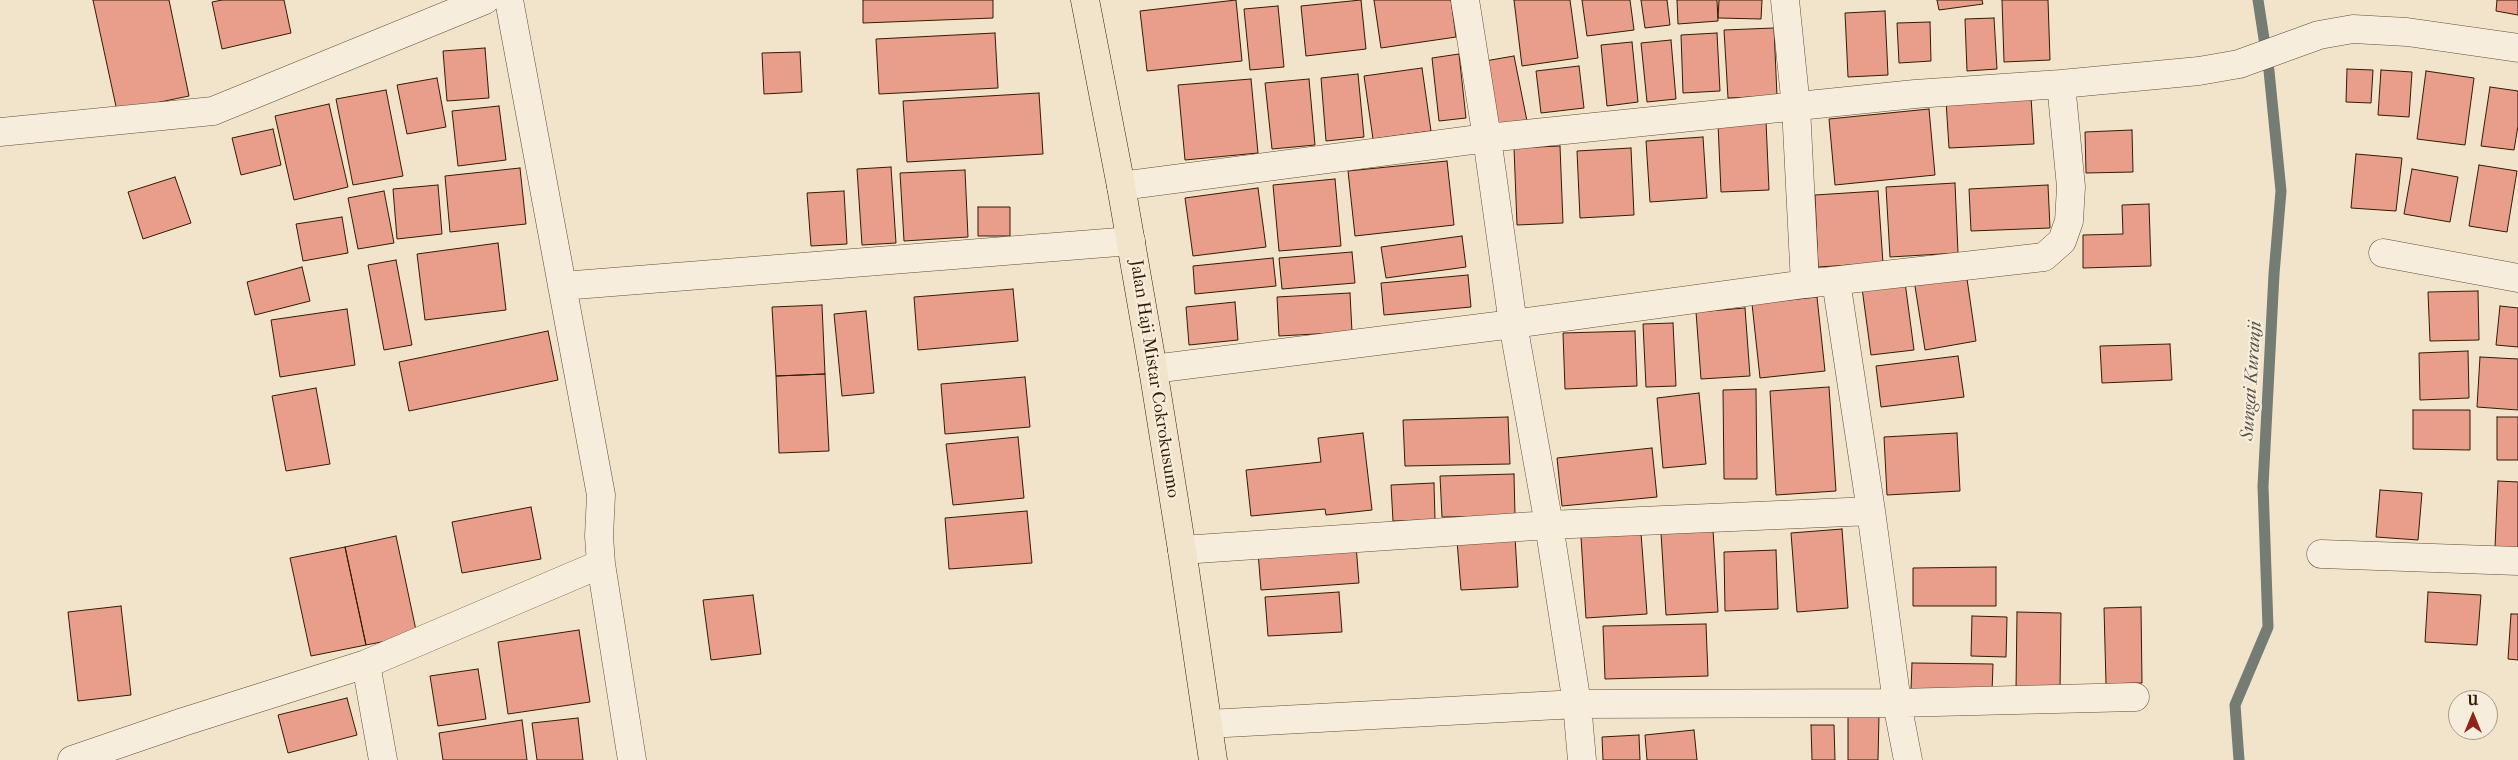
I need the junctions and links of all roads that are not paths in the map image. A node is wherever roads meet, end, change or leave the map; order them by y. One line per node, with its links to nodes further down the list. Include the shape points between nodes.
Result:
1 (485, 0): 9 (street, via 213,111)
2 (509, 0): 17 (street)
3 (1085, 0): 11 (main road, Jalan Haji Mistar Cokrokusumo)
4 (1465, 0): 10 (street)
5 (1784, 0): 8 (street)
6 (2518, 48): 7 (street, via 2407,32 2353,29 2319,35 2239,64)
7 (2061, 84): 8 (street, via 1914,94); 15 (street, via 2070,187 2069,221 2062,241 2044,257)
8 (1796, 107): 10 (street); 16 (street)
9 (0, 132)
10 (1487, 138): 11 (street); 18 (street)
11 (1121, 186): 12 (main road, Jalan Haji Mistar Cokrokusumo)
12 (1131, 241): 17 (street); 19 (main road, Jalan Haji Mistar Cokrokusumo)
13 (2383, 253): 14 (street)
14 (2518, 278)
15 (1836, 281): 16 (street); 20 (street)
16 (1805, 284): 18 (street)
17 (562, 286): 25 (street, via 601,495)
18 (1513, 324): 19 (street); 21 (street)
19 (1152, 369): 22 (main road, Jalan Haji Mistar Cokrokusumo)
20 (1871, 510): 21 (street); 28 (street)
21 (1549, 525): 22 (street); 29 (street)
22 (1182, 550): 30 (main road, Jalan Haji Mistar Cokrokusumo)
23 (2321, 554): 24 (street)
24 (2518, 561)
25 (601, 564): 26 (street); 33 (street)
26 (366, 664): 31 (street); 32 (street)
27 (2136, 697): 28 (street)
28 (1897, 703): 29 (street); 36 (street)
29 (1576, 704): 30 (street); 35 (street)
30 (1208, 724): 34 (main road, Jalan Haji Mistar Cokrokusumo)
31 (72, 760)
32 (383, 760)
33 (632, 760)
34 (1213, 760)
35 (1582, 760)
36 (1908, 760)

